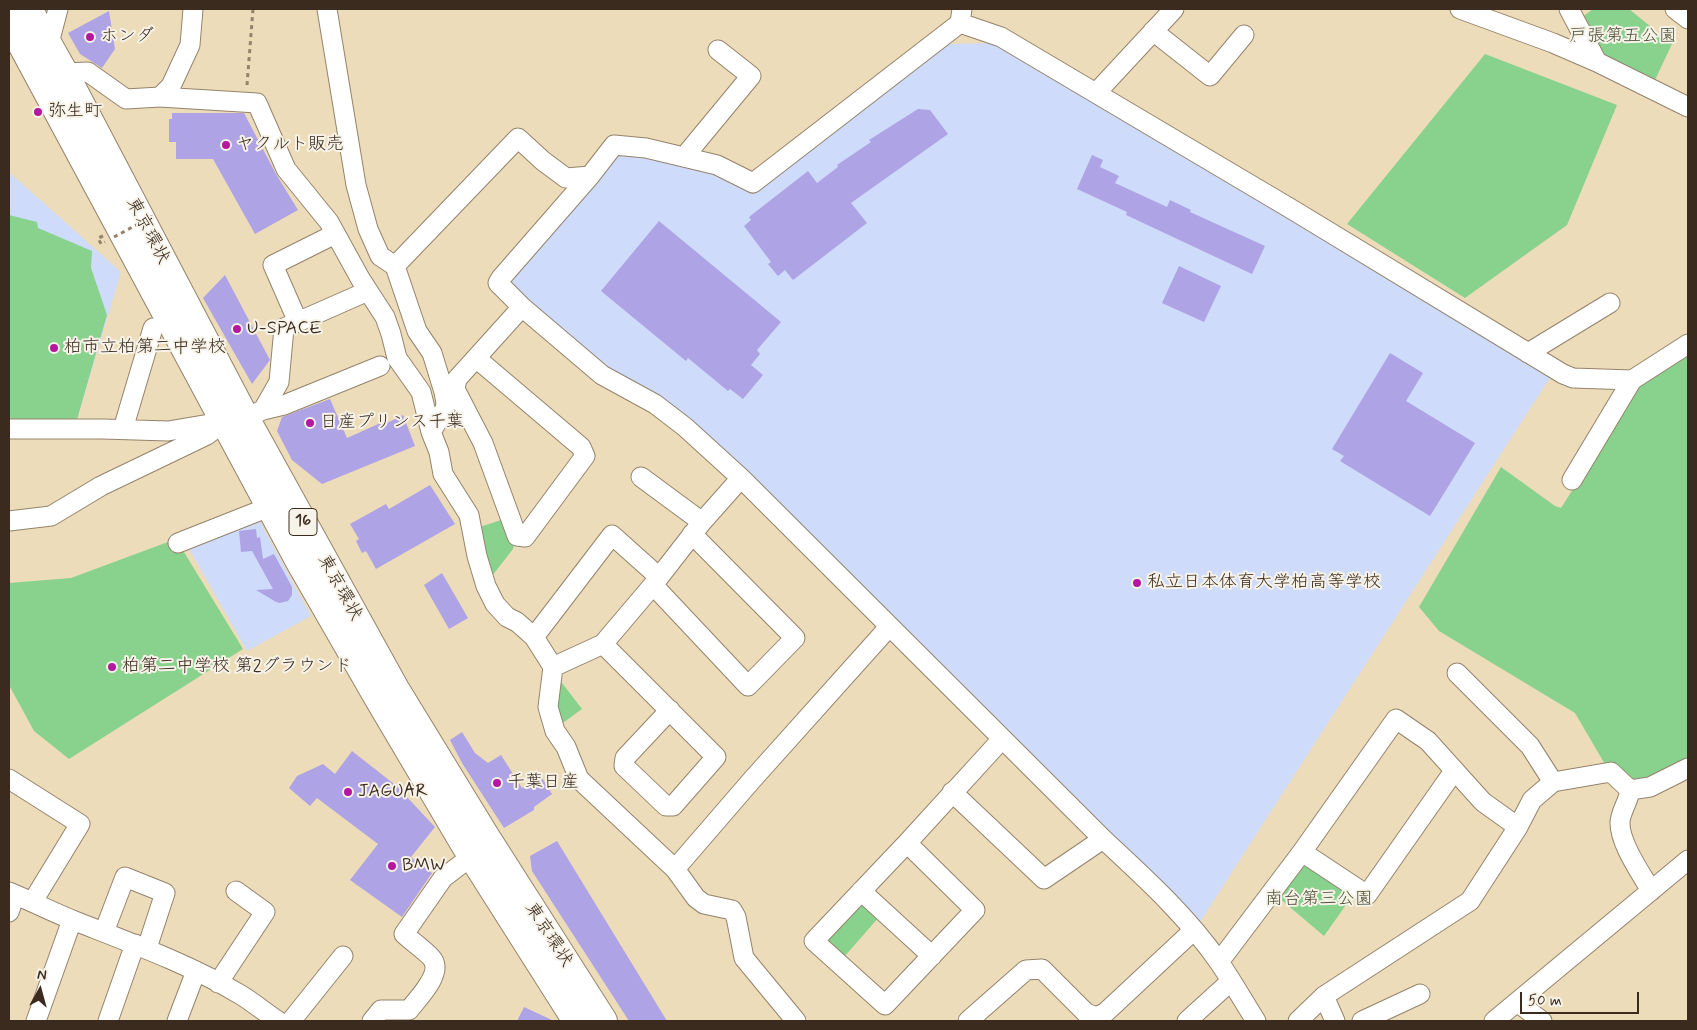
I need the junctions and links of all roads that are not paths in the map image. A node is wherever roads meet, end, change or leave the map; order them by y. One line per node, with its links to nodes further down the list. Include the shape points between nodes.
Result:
1 (58, 9): 13 (street)
2 (193, 9): 18 (street, via 190,45 171,86)
3 (327, 9): 23 (street, via 356,185 368,229 380,256)
4 (1174, 9): 11 (street)
5 (1460, 9): 15 (street)
6 (1569, 9): 15 (street)
7 (1675, 9): 9 (street)
8 (961, 16): 17 (street); 20 (street, via 753,183 716,165)
9 (1688, 19)
10 (15, 22): 13 (highway, 東京環状 / 16); 34 (highway, 東京環状 / 16)
11 (1153, 32): 12 (street, via 1210,76); 17 (street)
12 (1244, 35)
13 (48, 47): 16 (highway, 東京環状 / 16)
14 (718, 50): 20 (street, via 751,76)
15 (1597, 62): 19 (street)
16 (64, 73): 18 (street, via 88,72 126,99); 34 (highway, 東京環状 / 16)
17 (1096, 93): 30 (street)
18 (160, 97): 22 (street, via 257,103 286,169)
19 (1688, 106)
20 (684, 157): 21 (street, via 614,145)
21 (590, 176): 23 (street, via 566,178 518,138); 26 (street, via 498,283)
22 (336, 234): 24 (street); 27 (street, via 272,265)
23 (395, 266): 37 (street, via 417,331 432,353 444,392 445,409)
24 (368, 291): 27 (street); 37 (street, via 385,317 396,358 421,392)
25 (1610, 303): 30 (street)
26 (522, 307): 31 (street); 39 (street, via 602,375 655,404 685,427)
27 (298, 322): 34 (street, via 284,328 279,382)
28 (153, 328): 36 (street)
29 (1688, 344): 33 (street)
30 (1528, 353): 33 (street, via 1573,378)
31 (476, 358): 31 (street, via 457,379 455,389 483,443 517,536 525,537 585,456 581,447)
32 (380, 366): 34 (street, via 284,405)
33 (1632, 380): 40 (street)
34 (244, 416): 36 (street, via 168,431); 42 (street, via 101,486 52,516); 63 (highway, 東京環状 / 16, via 304,568); 91 (highway, 東京環状 / 16, via 395,689)
35 (9, 429): 36 (street)
36 (123, 429)
37 (431, 432): 47 (street, via 443,474 469,515 477,556 495,604)
38 (641, 477): 43 (street)
39 (740, 478): 43 (street); 46 (street)
40 (1572, 480)
41 (259, 512): 44 (street)
42 (9, 521)
43 (697, 528): 45 (street); 45 (street, via 794,638 748,686)
44 (178, 543)
45 (656, 581): 47 (street, via 612,535); 48 (street)
46 (889, 627): 52 (street); 65 (street)
47 (534, 637): 49 (street)
48 (603, 644): 49 (street); 51 (street)
49 (553, 667): 65 (street, via 548,707 555,731 566,747 579,779)
50 (1457, 673): 56 (street, via 1530,746)
51 (670, 710): 51 (street, via 716,757 673,806 666,806 624,766 625,758)
52 (1002, 739): 58 (street); 60 (street)
53 (1688, 768): 57 (street, via 1650,787)
54 (1454, 771): 59 (street, via 1483,802); 62 (street, via 1366,895); 62 (street, via 1428,741 1396,719)
55 (9, 779): 69 (street, via 80,824)
56 (1553, 782): 57 (street, via 1611,772); 59 (street, via 1532,800)
57 (1630, 790): 68 (street, via 1620,822 1622,839)
58 (952, 792): 60 (street, via 1044,879); 61 (street)
59 (1518, 827): 81 (street, via 1470,900)
60 (1103, 839): 71 (street, via 1148,880)
61 (907, 843): 67 (street); 75 (street, via 975,910)
62 (1302, 852): 76 (street)
63 (472, 856): 89 (street, via 443,878 404,934 433,959 436,969 433,979 409,1010 381,1010); 90 (highway, 東京環状 / 16)
64 (1688, 860): 68 (street)
65 (675, 869): 92 (street, via 704,904 732,910 744,958)
66 (236, 891): 79 (street, via 265,912)
67 (861, 891): 75 (street); 75 (street, via 814,941 885,1005)
68 (1651, 891): 82 (street)
69 (16, 900): 70 (street)
70 (72, 920): 72 (street); 84 (street)
71 (1194, 930): 76 (street); 83 (street)
72 (104, 932): 73 (street); 73 (street, via 125,877 165,893)
73 (141, 946): 77 (street); 85 (street)
74 (343, 956): 88 (street)
75 (932, 956)
76 (1219, 962): 78 (street)
77 (196, 971): 79 (street); 86 (street)
78 (1231, 981): 94 (street); 95 (street)
79 (218, 983): 87 (street)
80 (1420, 994): 98 (street)
81 (1324, 996): 96 (street); 97 (street)
82 (1517, 1002): 99 (street); 100 (street)
83 (1096, 1019): 93 (street, via 1042,969 1026,970)
84 (36, 1021)
85 (108, 1021)
86 (177, 1021)
87 (278, 1021)
88 (291, 1021)
89 (372, 1021)
90 (577, 1021)
91 (603, 1021)
92 (796, 1021)
93 (968, 1021)
94 (1187, 1021)
95 (1256, 1021)
96 (1298, 1021)
97 (1335, 1021)
98 (1362, 1021)
99 (1494, 1021)
100 (1542, 1021)

